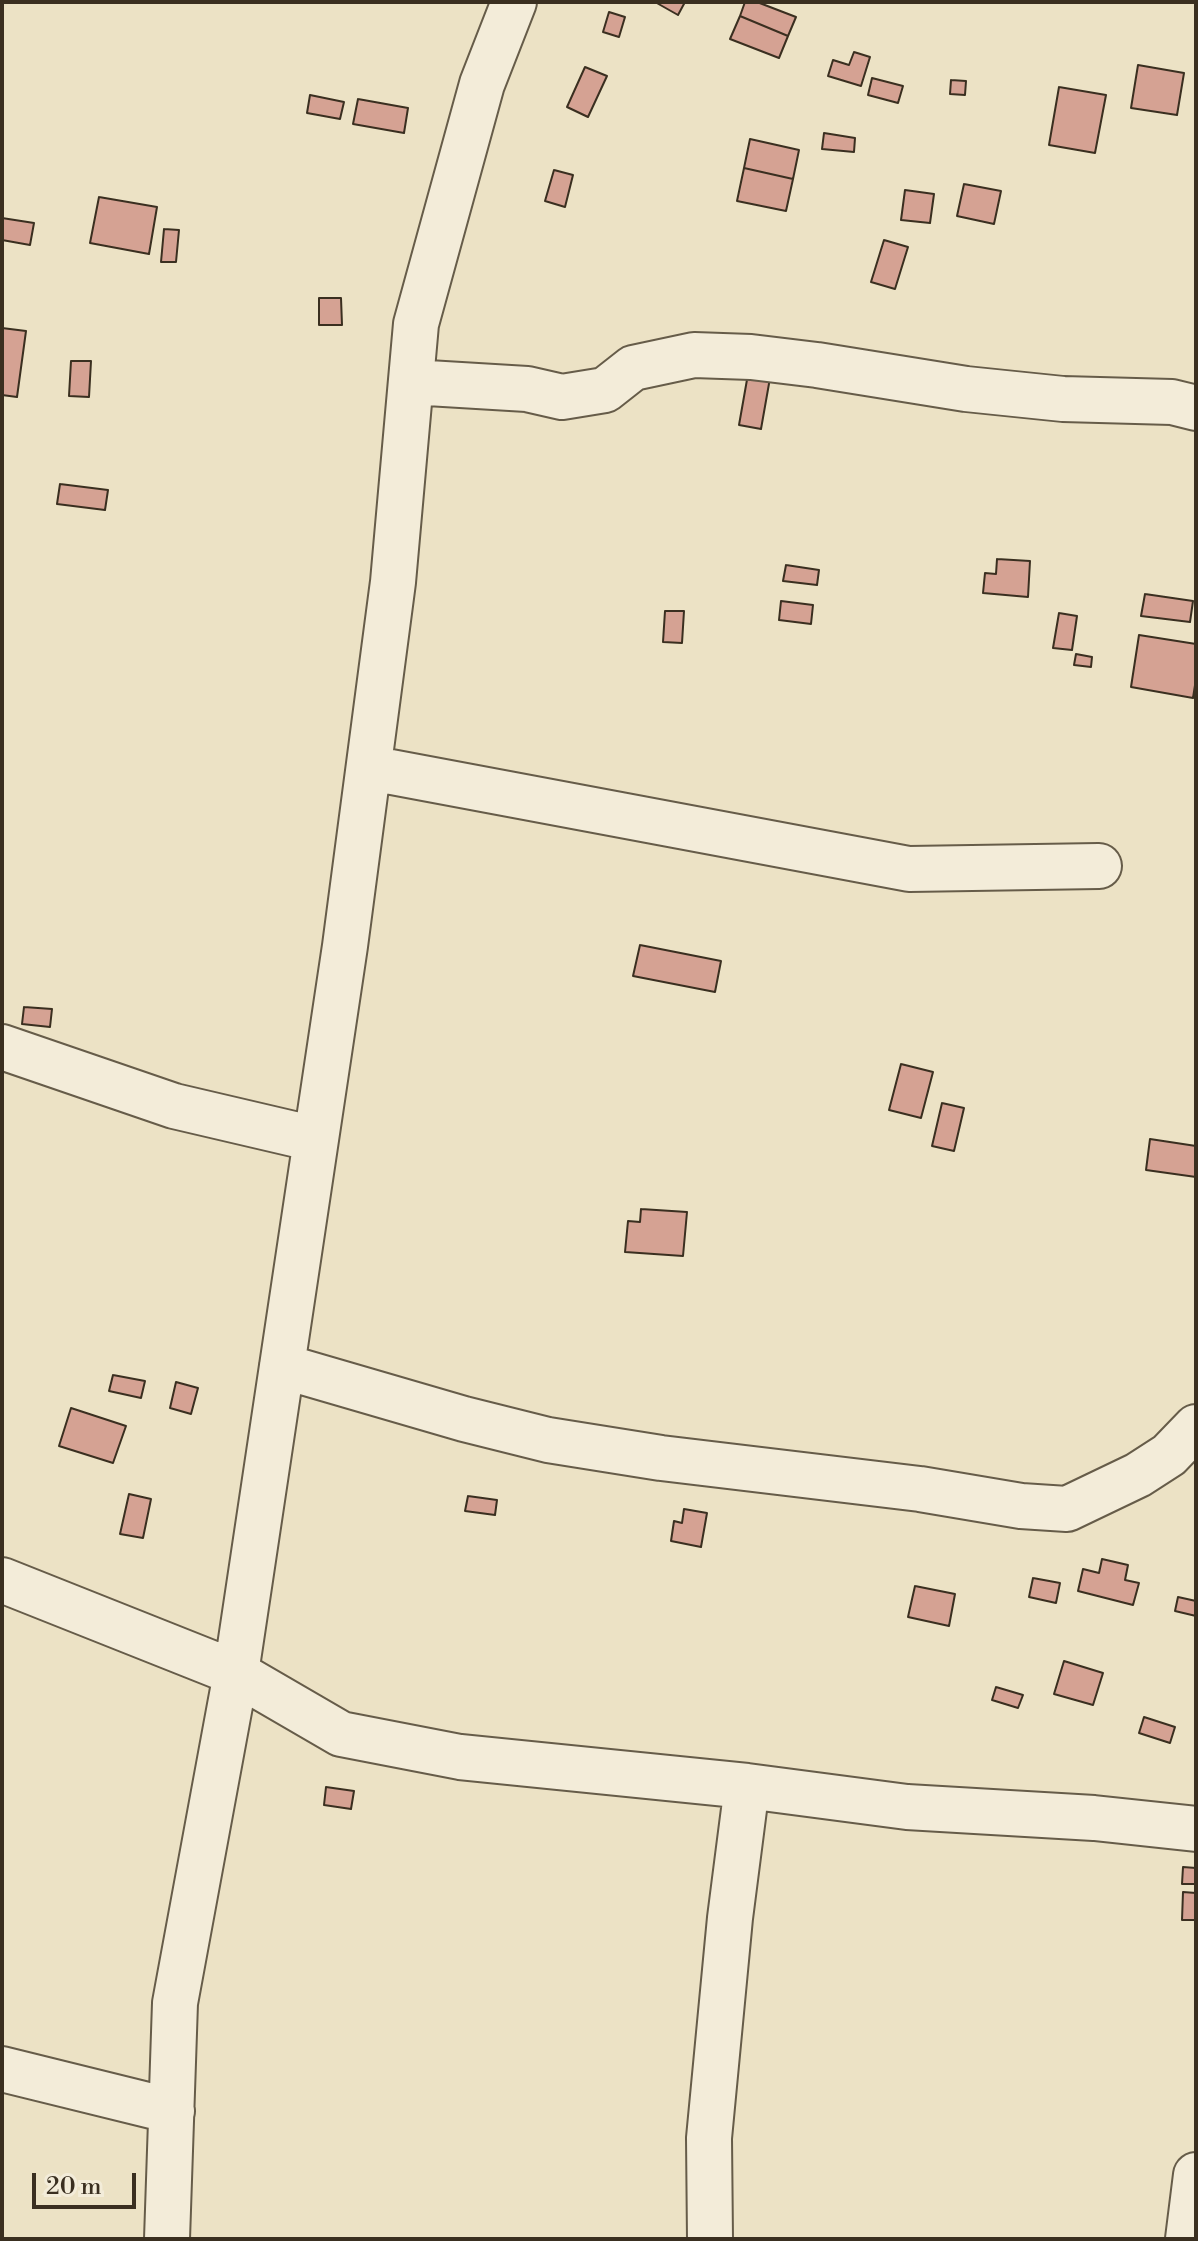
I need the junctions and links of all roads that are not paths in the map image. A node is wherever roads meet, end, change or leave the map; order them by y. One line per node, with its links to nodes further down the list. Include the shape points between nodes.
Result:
1 (514, 2): 2 (street, via 482,84 420,309)
2 (411, 382): 3 (street, via 527,389 562,397 605,390 633,368 694,355 817,365 966,389 1172,402); 4 (street)
3 (1196, 408)
4 (370, 768): 5 (street, via 909,869); 7 (street)
5 (1099, 866)
6 (2, 1047): 7 (street, via 174,1106)
7 (315, 1139): 8 (street)
8 (282, 1366): 9 (street, via 548,1440 1021,1506 1067,1509 1138,1475 1169,1455); 11 (street)
9 (1196, 1427)
10 (2, 1580): 11 (street)
11 (236, 1673): 12 (street, via 341,1734 460,1757); 15 (street, via 175,2003)
12 (747, 1786): 13 (street, via 907,1807); 18 (street, via 709,2138)
13 (1196, 1829)
14 (2, 2069): 15 (street)
15 (172, 2111): 17 (street)
16 (1196, 2175): 19 (street)
17 (167, 2239)
18 (710, 2239)
19 (1188, 2239)

